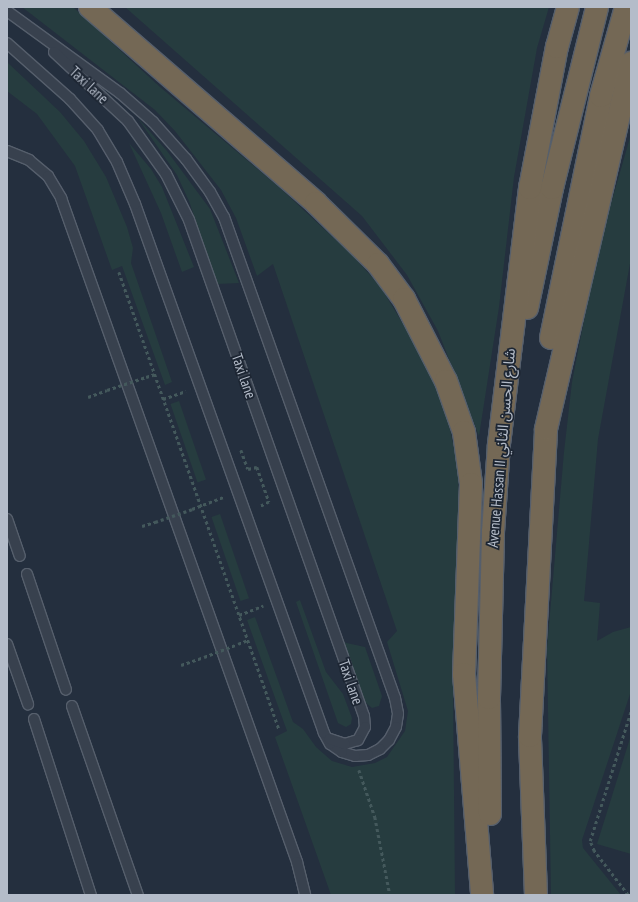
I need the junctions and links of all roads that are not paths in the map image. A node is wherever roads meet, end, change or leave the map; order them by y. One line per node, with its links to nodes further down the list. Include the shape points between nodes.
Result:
1 (90, 7): 24 (highway, via 316,203 373,259 404,299 446,381 464,432 471,484 464,674)
2 (568, 7): 11 (highway, Avenue Hassan II شارع الحسن الثاني, via 556,47 530,188)
3 (597, 7): 11 (highway, via 552,188)
4 (626, 7): 10 (highway, via 601,96 565,264 551,340)
5 (7, 11): 6 (lane)
6 (26, 27): 20 (lane, Taxi lane, via 128,121 166,174 189,220 364,716 363,734 352,743 338,743); 20 (lane, via 120,93 153,122 210,192 224,218 395,698 397,720 389,740 380,749 355,756 342,752)
7 (7, 43): 20 (lane, via 70,100 98,130 117,162 135,204)
8 (631, 63): 10 (highway)
9 (7, 151): 23 (lane, via 29,160 48,176 61,198 297,862)
10 (546, 429): 26 (highway, via 530,736)
11 (499, 444): 25 (highway, Avenue Hassan II شارع الحسن الثاني, via 493,532 489,698 488,793)
12 (7, 519): 13 (lane)
13 (20, 556)
14 (27, 574): 16 (lane)
15 (7, 644): 17 (lane)
16 (66, 690)
17 (28, 704)
18 (72, 706): 22 (lane)
19 (34, 719): 21 (lane)
20 (326, 737)
21 (91, 895)
22 (138, 895)
23 (305, 895)
24 (482, 895)
25 (494, 895)
26 (536, 895)

